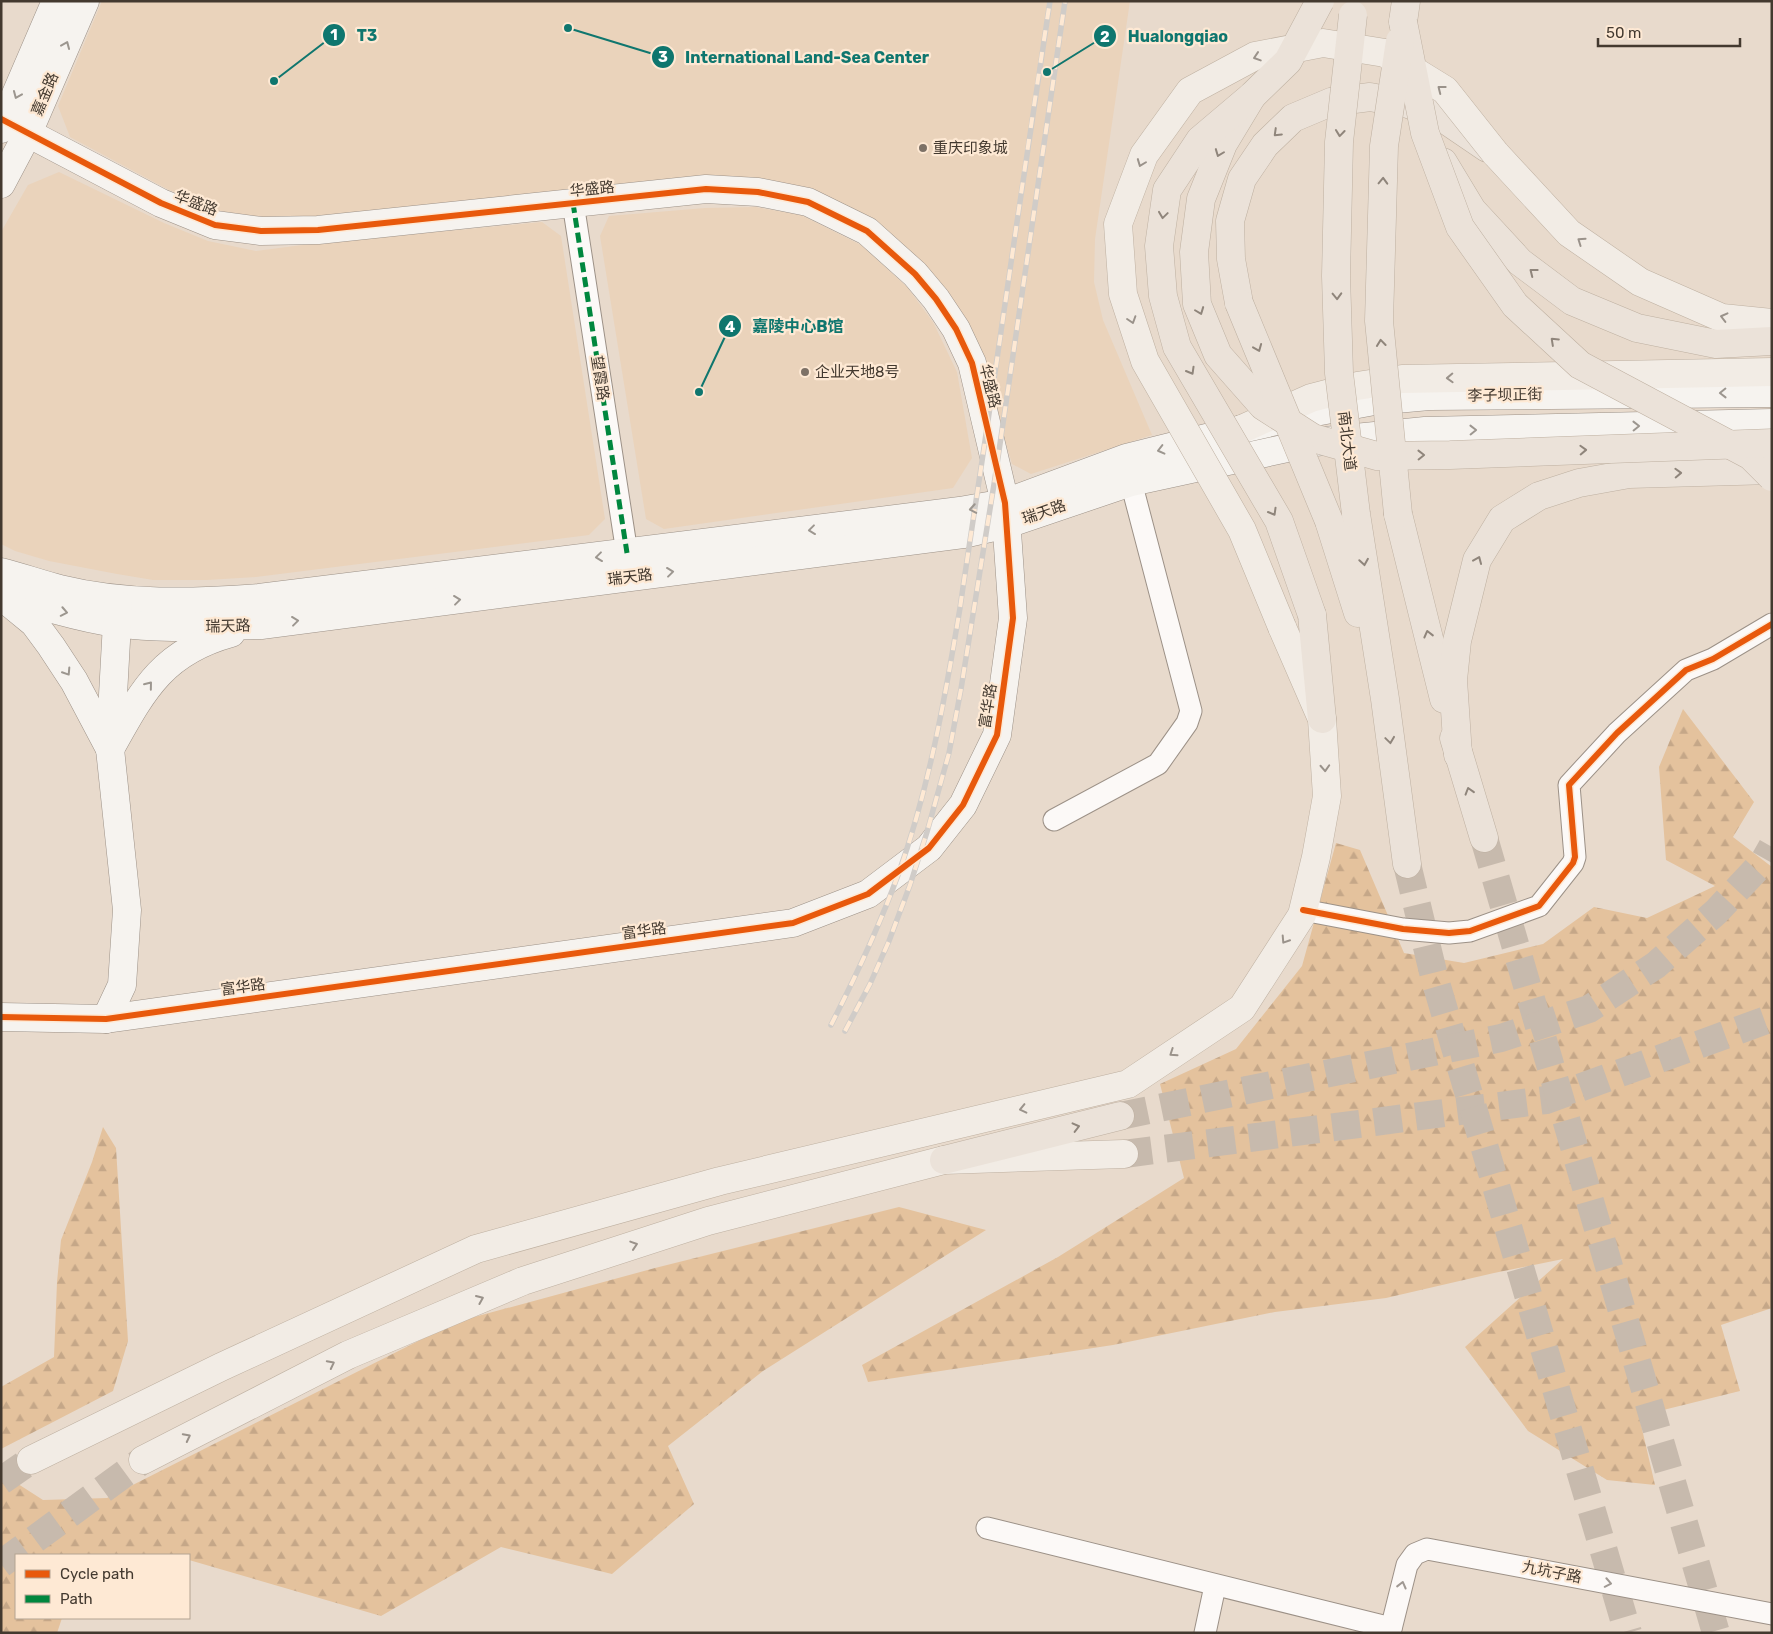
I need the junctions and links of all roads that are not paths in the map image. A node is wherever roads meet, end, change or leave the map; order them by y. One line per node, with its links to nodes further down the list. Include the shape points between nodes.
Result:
1 (56, 1): 7 (main road, 嘉金路, one-way to 7)
2 (85, 1): 7 (main road, 嘉金路, one-way to 2)
3 (1320, 1): 6 (highway, bridge, via 1288,61)
4 (1353, 8): 29 (highway, 南北大道, one-way to 29, bridge, via 1339,142 1336,276 1339,374 1356,514)
5 (1405, 12): 8 (highway, bridge); 32 (highway, one-way to 5, bridge, via 1398,514 1379,321 1384,146)
6 (1252, 96): 18 (highway, one-way to 18, bridge, via 1223,144 1202,198 1194,252 1198,304 1218,355 1263,406 1313,438 1377,456); 30 (highway, one-way to 30, bridge, via 1200,140 1167,190 1159,246 1163,296 1177,347 1279,521 1312,615)
7 (9, 126): 10 (main road, 嘉金路); 11 (main road, 华盛路, via 161,203 214,225 261,231 318,230)
8 (1425, 133): 13 (highway, one-way to 8, bridge, via 1707,343 1637,328 1572,301 1520,262 1472,210); 20 (highway, one-way to 8, bridge, via 1751,456 1580,365 1515,305 1460,227)
9 (1495, 153): 12 (main road, one-way to 9, via 1722,318 1640,282 1569,233); 29 (highway, one-way to 29, bridge, via 1440,116 1408,104 1370,97 1330,102 1293,118 1265,145 1242,179 1230,221 1231,259 1239,303 1329,521); 30 (main road, one-way to 30, bridge, via 1445,90 1385,53 1323,43 1255,56 1190,91 1144,155 1118,224 1124,294 1146,361 1242,530)
10 (1, 184)
11 (573, 203): 22 (main road, 华盛路, via 706,189 758,192 808,202 867,231 915,274 956,329 972,363); 23 (street, 望霞路)
12 (1772, 323)
13 (1772, 341)
14 (1772, 372): 17 (main road, one-way to 17, bridge, via 1402,379 1311,398)
15 (1772, 393): 17 (main road, 李子坝正街, one-way to 17, via 1429,396 1374,401)
16 (1772, 423): 21 (main road, 瑞天路, one-way to 16, via 1315,442 1425,431)
17 (1242, 430): 22 (main road, 瑞天路, one-way to 22, via 1126,458)
18 (1772, 443)
19 (1772, 470): 32 (highway, one-way to 19, via 1453,680 1457,641 1477,560 1502,519 1539,496 1579,483 1629,474)
20 (1772, 476)
21 (1132, 482): 22 (main road, 瑞天路); 33 (street, via 1191,711 1187,723 1158,764)
22 (1006, 514): 23 (main road, 瑞天路, one-way to 23, via 960,511); 28 (main road, 瑞天路, one-way to 22, via 963,534); 38 (main road, 富华路, via 1013,618 997,735 963,805 930,848 868,894 793,923)
23 (627, 553): 26 (main road, 瑞天路, one-way to 26, via 259,598 157,602)
24 (1, 572): 26 (main road, 瑞天路, via 61,589)
25 (1, 594): 26 (main road, 瑞天路, one-way to 26, via 53,610); 31 (main road, one-way to 31, via 34,623 51,646 74,681)
26 (117, 611): 28 (main road, 瑞天路, via 163,626); 31 (main road)
27 (1772, 624): 36 (street, via 1712,659 1686,670 1617,733 1569,785 1575,857 1539,906 1470,931 1450,933 1403,929)
28 (261, 625): 31 (main road, one-way to 28, via 142,693 174,659 195,646)
29 (1385, 699): 35 (highway, 南北大道, one-way to 35)
30 (1322, 719): 36 (main road, one-way to 36, via 1327,796)
31 (110, 749): 38 (main road, via 127,910 122,985)
32 (1458, 756): 34 (highway, one-way to 32)
33 (1054, 820)
34 (1484, 838)
35 (1407, 864)
36 (1303, 910): 42 (main road, one-way to 42, via 1242,1008 1128,1084 720,1181 476,1249 221,1366)
37 (1, 1017): 38 (main road, 富华路)
38 (106, 1020)
39 (1120, 1116): 41 (highway, one-way to 39)
40 (1124, 1154): 41 (main road)
41 (944, 1160): 43 (main road, one-way to 41, via 348,1355 523,1281 708,1221)
42 (31, 1460)
43 (143, 1460)
44 (987, 1528): 45 (street)
45 (1216, 1586): 47 (street); 48 (street)
46 (1772, 1614): 47 (street, 九坑子路, one-way to 46, via 1407,1565 1416,1554 1427,1549)
47 (1391, 1630)
48 (1205, 1633)

